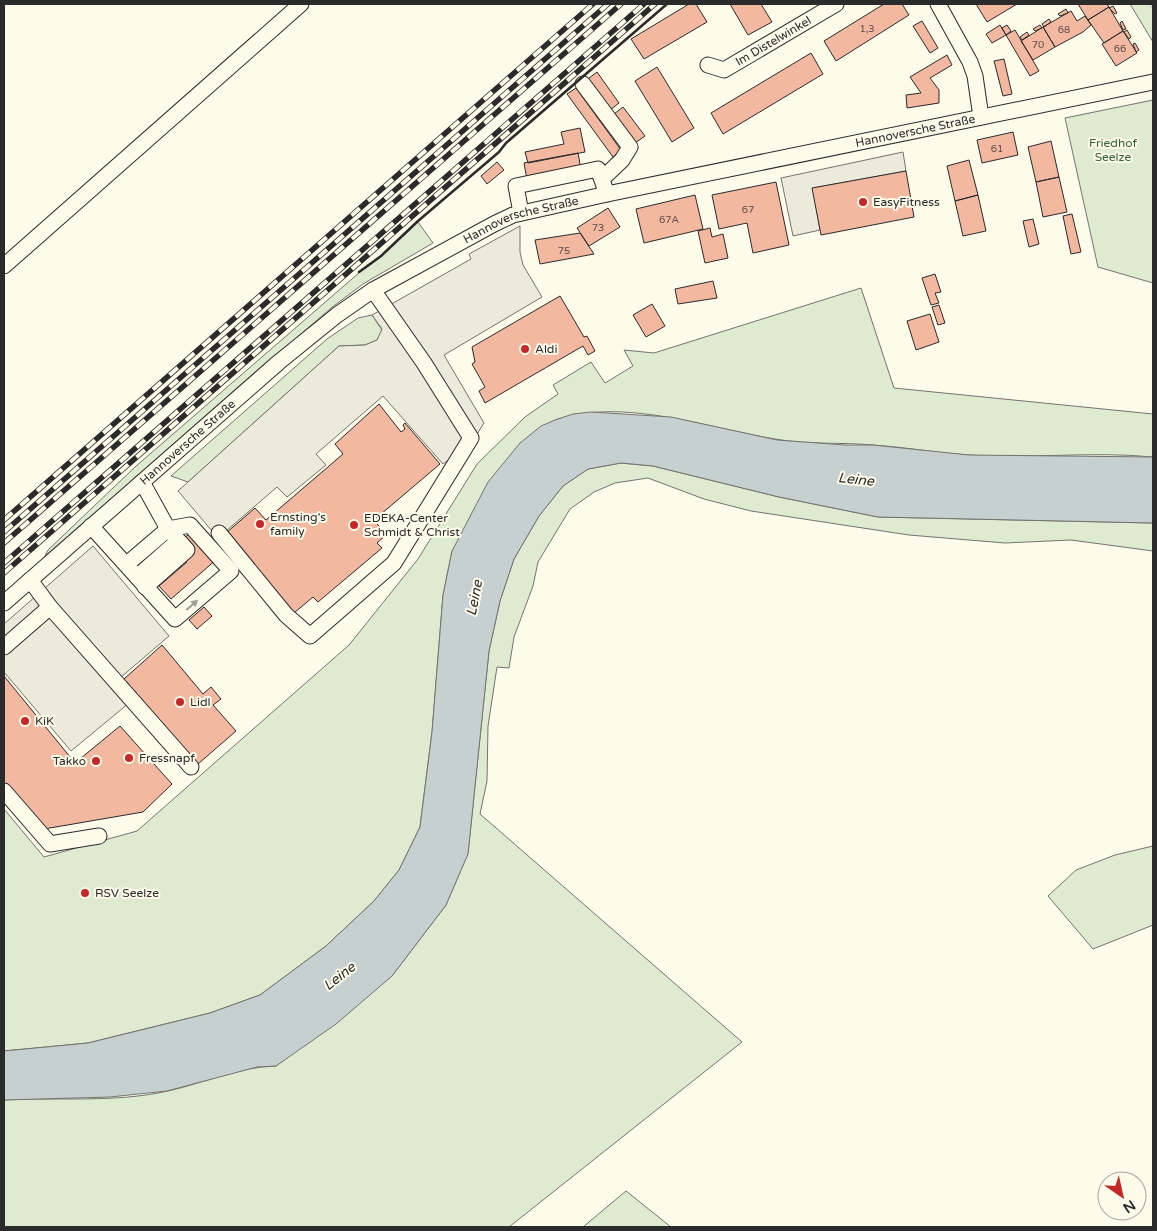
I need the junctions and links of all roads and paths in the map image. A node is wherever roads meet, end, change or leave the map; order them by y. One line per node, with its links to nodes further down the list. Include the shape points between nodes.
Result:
1 (301, 4): 10 (street)
2 (836, 4): 4 (street, Im Distelwinkel, via 724,70)
3 (938, 4): 7 (street, via 970,62)
4 (708, 65)
5 (1153, 82): 7 (street, Hannoversche Straße)
6 (583, 84): 8 (street, via 630,147)
7 (981, 118): 8 (street, Hannoversche Straße)
8 (605, 186): 9 (street, Hannoversche Straße); 9 (street, via 598,169 516,186)
9 (521, 213): 11 (street, Hannoversche Straße, via 494,224)
10 (4, 266)
11 (373, 290): 12 (street, Hannoversche Straße, via 279,362); 15 (street, via 471,438 394,563 310,636 286,614)
12 (142, 482): 13 (street, Hannoversche Straße); 14 (street)
13 (91, 526): 16 (street); 17 (street, Hannoversche Straße)
14 (168, 529): 16 (street); 18 (street, via 187,550); 18 (street, one-way to 14, via 175,620 231,571 190,525)
15 (219, 533)
16 (127, 564): 18 (street)
17 (30, 580): 19 (street, Hannoversche Straße); 20 (street)
18 (141, 582)
19 (4, 603)
20 (50, 607): 21 (street); 22 (street)
21 (4, 647)
22 (191, 767)
23 (4, 791): 24 (street, via 50,844)
24 (98, 836)

